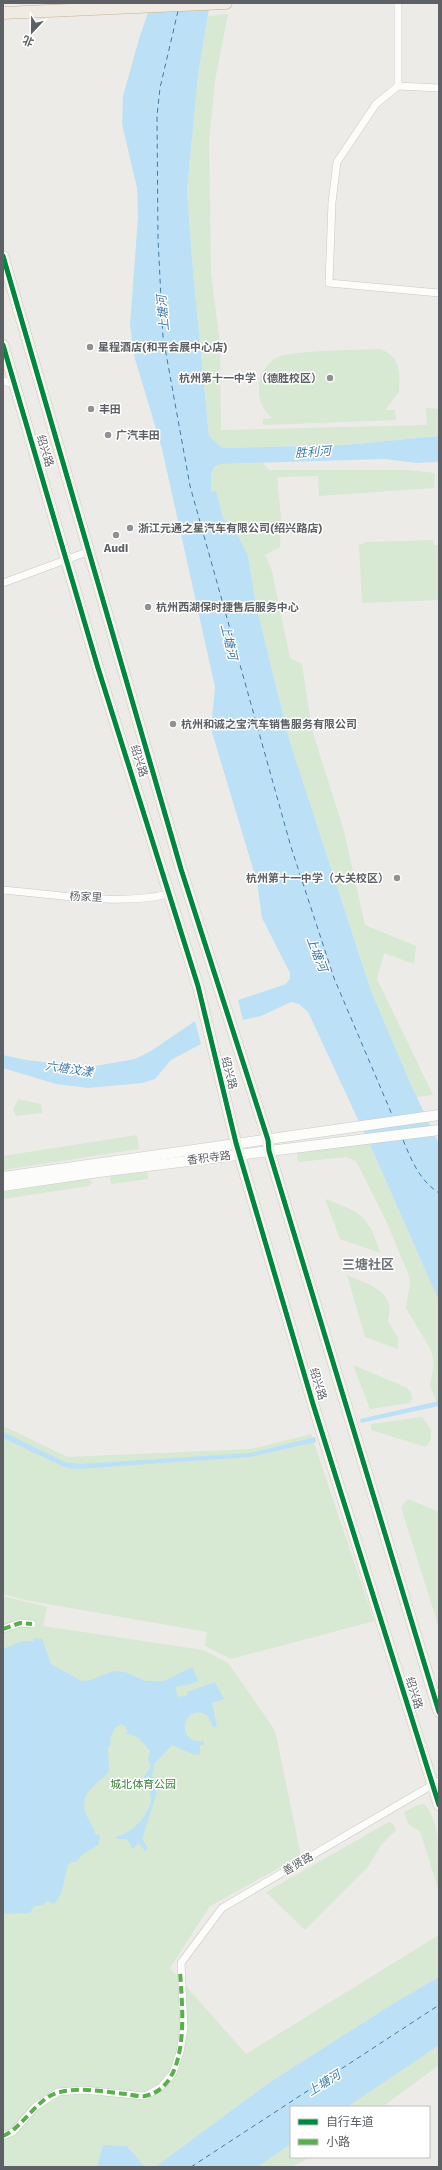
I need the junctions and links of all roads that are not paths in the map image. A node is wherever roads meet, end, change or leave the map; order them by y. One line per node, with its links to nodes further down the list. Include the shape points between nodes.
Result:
1 (223, 3): 2 (highway); 4 (highway)
2 (226, 3)
3 (398, 3): 5 (street)
4 (3, 13)
5 (398, 86): 6 (street); 8 (street, via 376,104 337,162 332,202 329,284)
6 (439, 88)
7 (3, 256): 12 (main road, 绍兴路)
8 (439, 293)
9 (3, 345): 11 (main road, 绍兴路)
10 (3, 381): 11 (street)
11 (14, 384): 13 (main road, 绍兴路)
12 (87, 552): 13 (street); 20 (main road, 绍兴路, via 180,869)
13 (67, 559): 14 (street); 16 (main road, 绍兴路)
14 (3, 582)
15 (3, 890): 16 (street, 杨家里, via 150,899)
16 (168, 894): 19 (main road, 绍兴路, via 198,986)
17 (439, 1115): 20 (main road, via 336,1128)
18 (439, 1130): 20 (main road, 香积寺路, via 336,1141 299,1148)
19 (236, 1143): 20 (main road, 香积寺路); 21 (main road, 绍兴路); 22 (main road, 香积寺路)
20 (268, 1146): 21 (main road, 香积寺路); 26 (main road, 绍兴路)
21 (239, 1154): 23 (main road, 香积寺路); 27 (main road, 绍兴路, via 313,1404)
22 (3, 1178)
23 (3, 1186)
24 (32, 1624): 25 (street, via 20,1623)
25 (3, 1628)
26 (439, 1712)
27 (436, 1783): 28 (main road, 绍兴路); 29 (street, 善贤路, via 222,1908 181,1963 184,2028 173,2073 161,2087 145,2096 84,2090 58,2092 36,2107 13,2132)
28 (439, 1805)
29 (3, 2136)

